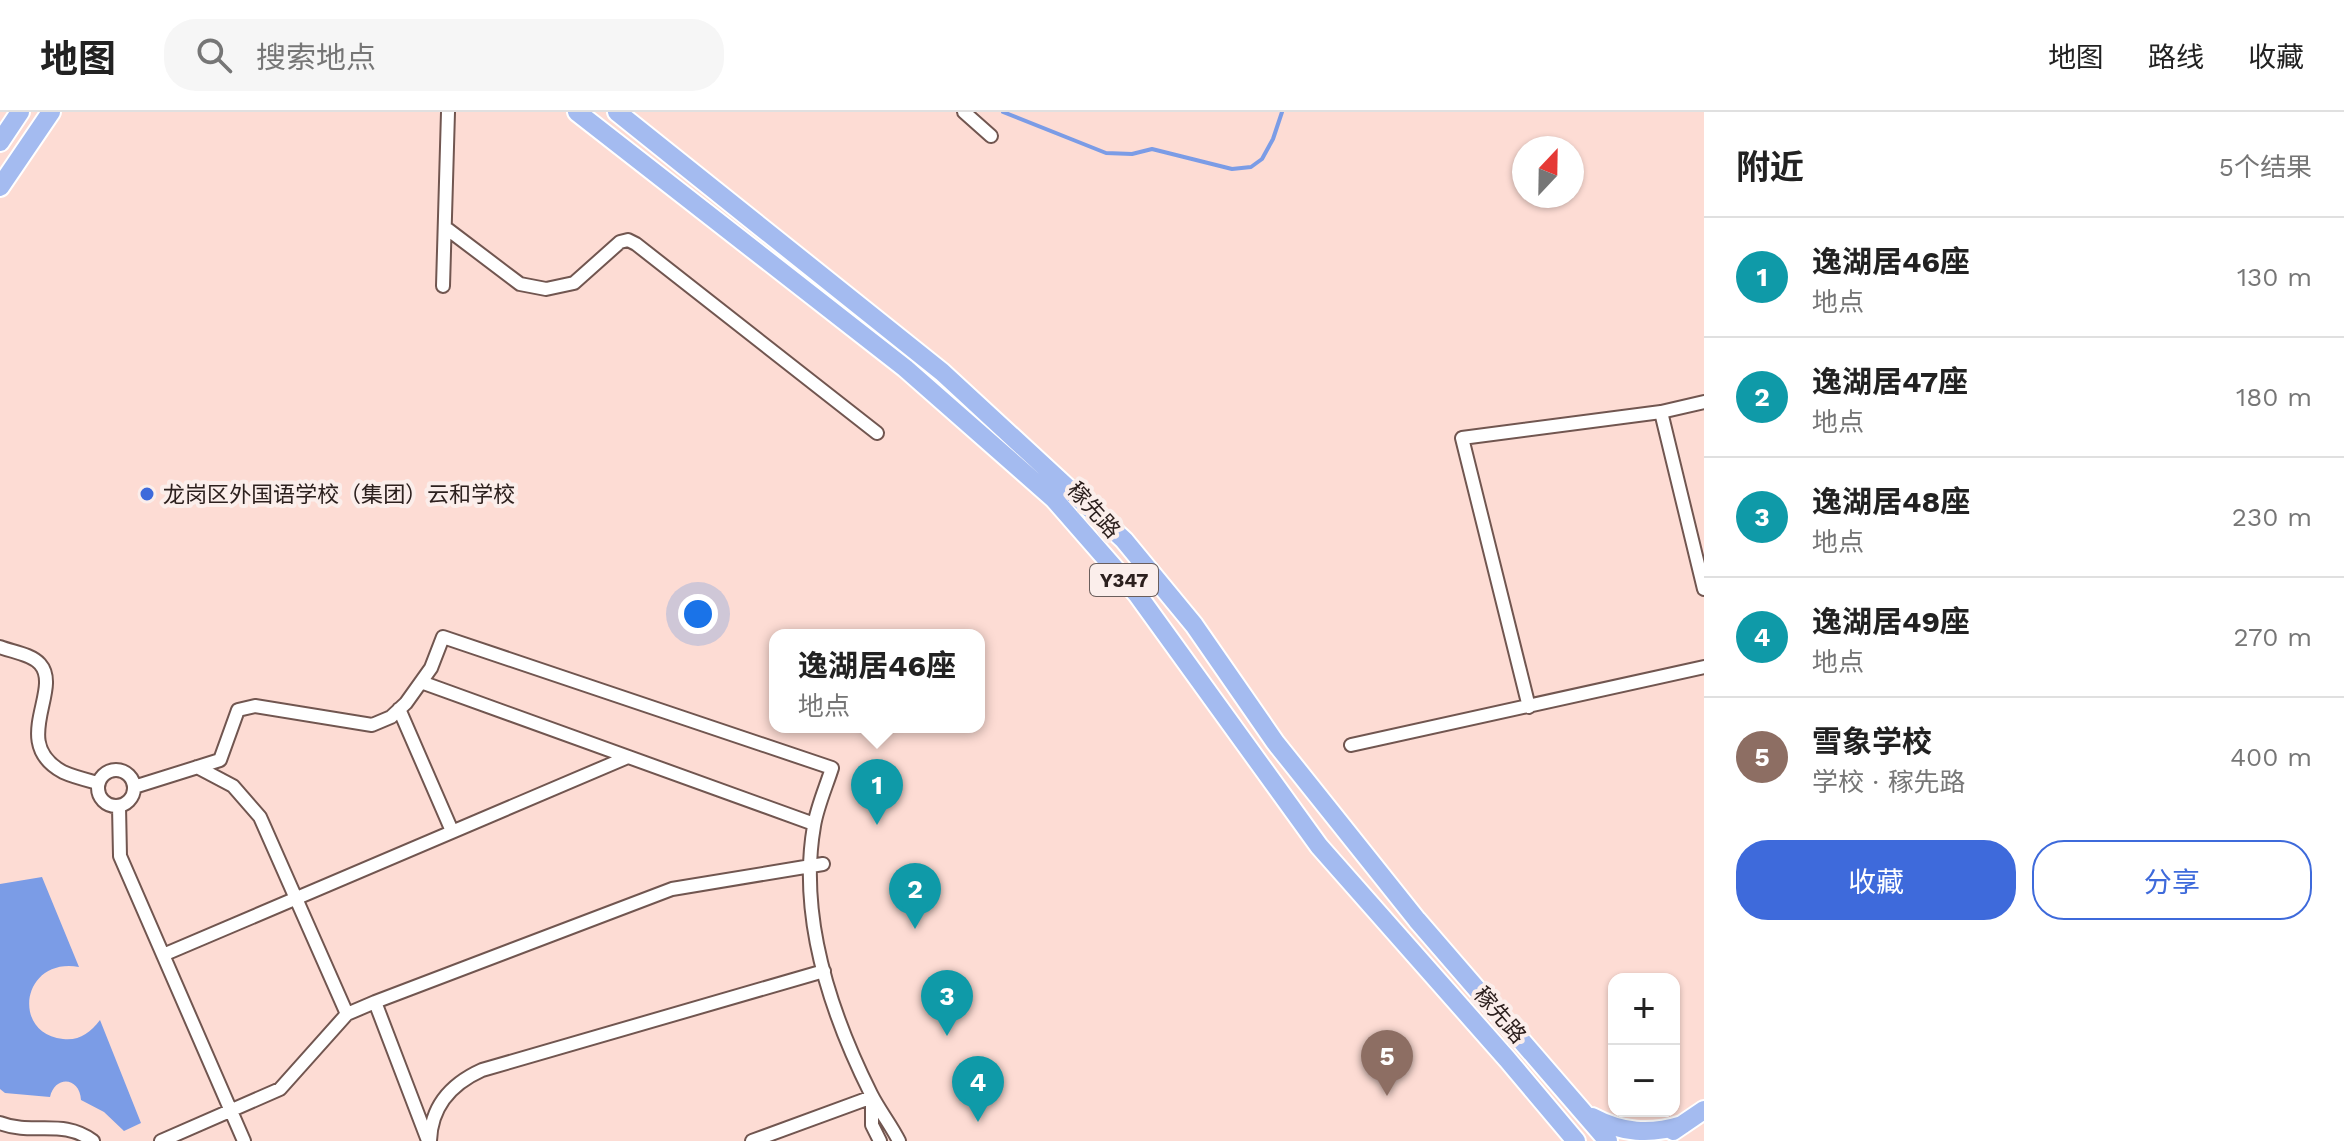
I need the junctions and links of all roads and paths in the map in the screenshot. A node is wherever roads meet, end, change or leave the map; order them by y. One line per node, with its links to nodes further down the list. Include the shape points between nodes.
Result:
1 (20, 112): 8 (main road)
2 (51, 112): 9 (main road)
3 (448, 112): 10 (street)
4 (577, 112): 40 (main road, 稼先路 / Y347, via 905,368 1054,499 1137,594 1319,846)
5 (617, 112): 37 (main road, 稼先路 / Y347, via 942,372 1124,540 1417,920)
6 (964, 112): 7 (street)
7 (991, 136)
8 (0, 142)
9 (0, 187)
10 (446, 228): 11 (street); 14 (street, via 520,284 546,289 574,283 628,240)
11 (443, 286)
12 (1704, 402): 13 (street)
13 (1661, 412): 15 (street); 19 (street, via 1462,438)
14 (877, 433)
15 (1704, 589)
16 (0, 647): 24 (street, via 41,665 46,677 37,727 48,760 61,771)
17 (1704, 667): 19 (street)
18 (421, 682): 20 (street); 22 (street); 27 (street, via 443,637 832,768)
19 (1529, 707): 21 (street)
20 (399, 709): 23 (street, via 372,725 255,706 238,710 220,760); 28 (street)
21 (1351, 745)
22 (628, 757): 27 (street); 28 (street)
23 (197, 767): 25 (street); 31 (street, via 233,786 252,806)
24 (98, 783): 25 (street, via 117,771); 26 (street, via 103,800)
25 (134, 787): 26 (street, via 130,799)
26 (119, 806): 32 (street, via 120,856)
27 (814, 824): 30 (street)
28 (452, 831): 31 (street)
29 (823, 864): 30 (street)
30 (809, 866): 33 (street); 34 (street, via 672,889)
31 (297, 898): 32 (street); 35 (street)
32 (163, 955): 39 (street)
33 (824, 971): 36 (street); 46 (street, via 482,1070 443,1099)
34 (375, 1002): 35 (street); 46 (street)
35 (347, 1014): 39 (street, via 280,1089)
36 (872, 1097): 47 (street); 48 (street, via 872,1125); 49 (street)
37 (1580, 1108): 42 (main road, via 1628,1130); 52 (main road, 稼先路 / Y347)
38 (1704, 1110): 42 (main road)
39 (230, 1111): 44 (street); 45 (street)
40 (1552, 1114): 50 (main road); 51 (main road, 稼先路 / Y347)
41 (0, 1123): 43 (street, via 67,1128)
42 (1682, 1125): 53 (main road)
43 (93, 1141)
44 (161, 1141)
45 (244, 1141)
46 (429, 1141)
47 (752, 1141)
48 (880, 1141)
49 (899, 1141)
50 (1560, 1141)
51 (1576, 1141)
52 (1608, 1141)
53 (1657, 1141)

